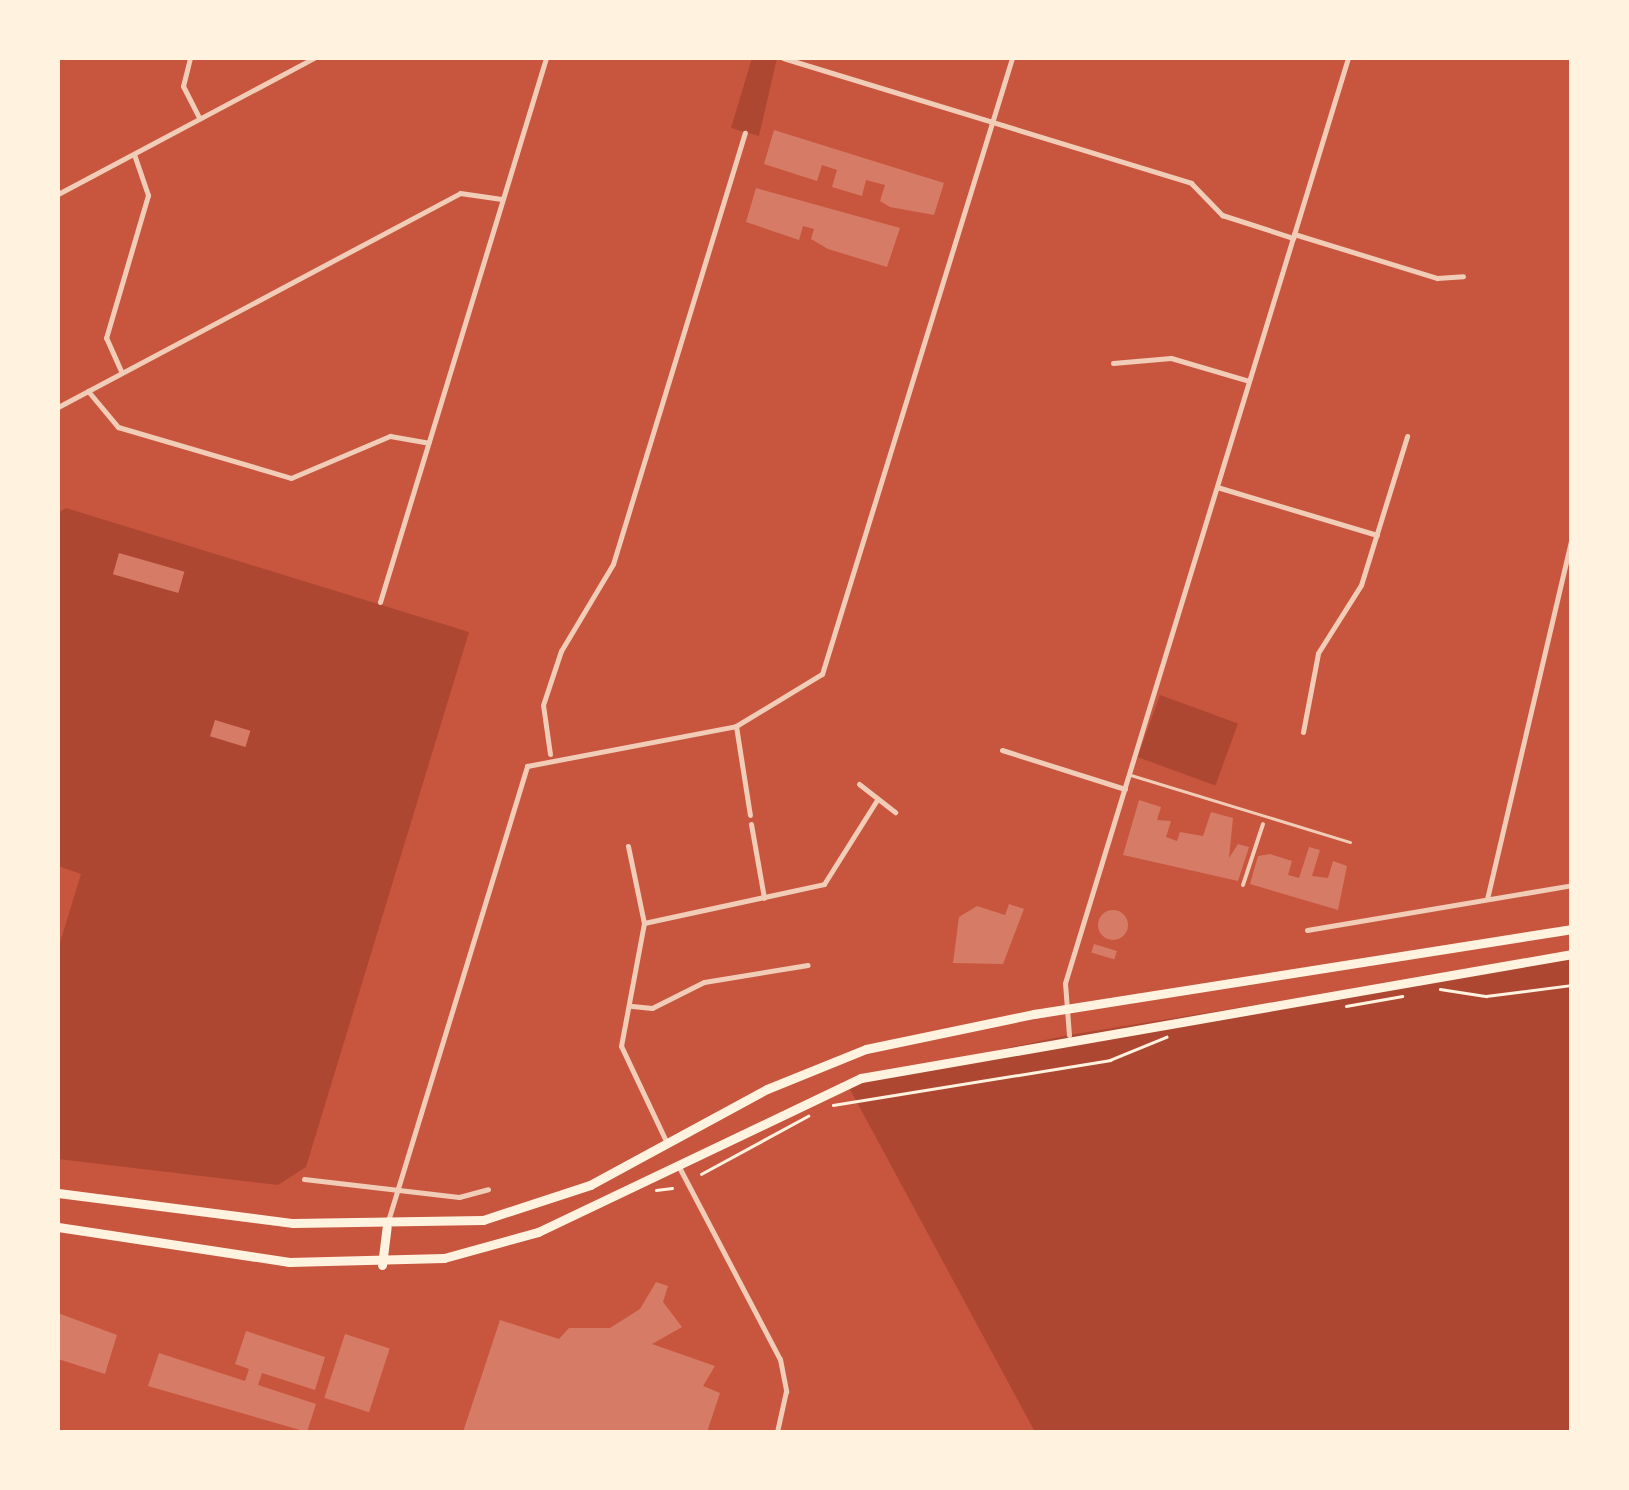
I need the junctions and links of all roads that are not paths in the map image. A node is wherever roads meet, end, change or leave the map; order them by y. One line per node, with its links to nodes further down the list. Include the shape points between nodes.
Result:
1 (190, 58): 7 (street, via 183,86)
2 (314, 58): 7 (street)
3 (546, 58): 12 (street)
4 (783, 58): 8 (street)
5 (1012, 58): 8 (street)
6 (1345, 58): 13 (street)
7 (200, 118): 10 (street)
8 (992, 122): 13 (street, via 1191,183 1222,215); 26 (street, via 825,666 806,690)
9 (744, 134): 29 (street, via 613,564 560,651 542,704)
10 (134, 154): 11 (street); 16 (street, via 148,195 106,332)
11 (58, 194)
12 (502, 199): 16 (street, via 462,192); 21 (street)
13 (1293, 236): 14 (street, via 1436,278); 17 (street)
14 (1463, 276)
15 (1113, 363): 17 (street, via 1170,358)
16 (121, 371): 18 (street)
17 (1249, 381): 22 (street)
18 (88, 391): 19 (street); 21 (street, via 113,424 290,478 390,436)
19 (58, 407)
20 (1406, 436): 23 (street)
21 (428, 443): 25 (street)
22 (1217, 487): 23 (street); 30 (street)
23 (1377, 535): 27 (street, via 1361,586 1318,653)
24 (1572, 537): 43 (street)
25 (380, 602)
26 (736, 726): 29 (street); 35 (street)
27 (1303, 732)
28 (1002, 750): 32 (street)
29 (550, 754): 59 (street, via 520,780)
30 (1129, 774): 32 (street); 38 (lane)
31 (859, 784): 33 (street)
32 (1125, 788): 53 (street)
33 (877, 800): 34 (street); 42 (street, via 824,884)
34 (895, 812)
35 (750, 815)
36 (751, 824): 42 (street)
37 (1263, 824): 40 (street)
38 (1350, 842)
39 (628, 846): 44 (street)
40 (1244, 885)
41 (1572, 886): 43 (street)
42 (764, 898): 44 (street)
43 (1486, 900): 46 (street)
44 (644, 922): 52 (street)
45 (1572, 929): 49 (main road)
46 (1307, 930)
47 (1572, 954): 51 (main road)
48 (808, 966): 52 (street, via 704,982 652,1008)
49 (1313, 972): 50 (main road); 51 (main road)
50 (1299, 974): 51 (main road); 53 (main road)
51 (1310, 996): 54 (main road)
52 (632, 1006): 55 (street, via 623,1053)
53 (1064, 1008): 54 (street); 55 (main road, via 850,1054)
54 (1070, 1034): 56 (main road, via 842,1084)
55 (667, 1144): 56 (main road); 62 (main road, via 517,1212)
56 (677, 1164): 63 (main road, via 524,1236); 64 (street, via 780,1360 786,1390)
57 (304, 1179): 59 (street)
58 (488, 1189): 59 (street, via 459,1197)
59 (393, 1190): 62 (street)
60 (58, 1192): 62 (main road)
61 (58, 1226): 63 (main road, via 272,1260)
62 (387, 1227): 63 (main road)
63 (382, 1265)
64 (777, 1432)

